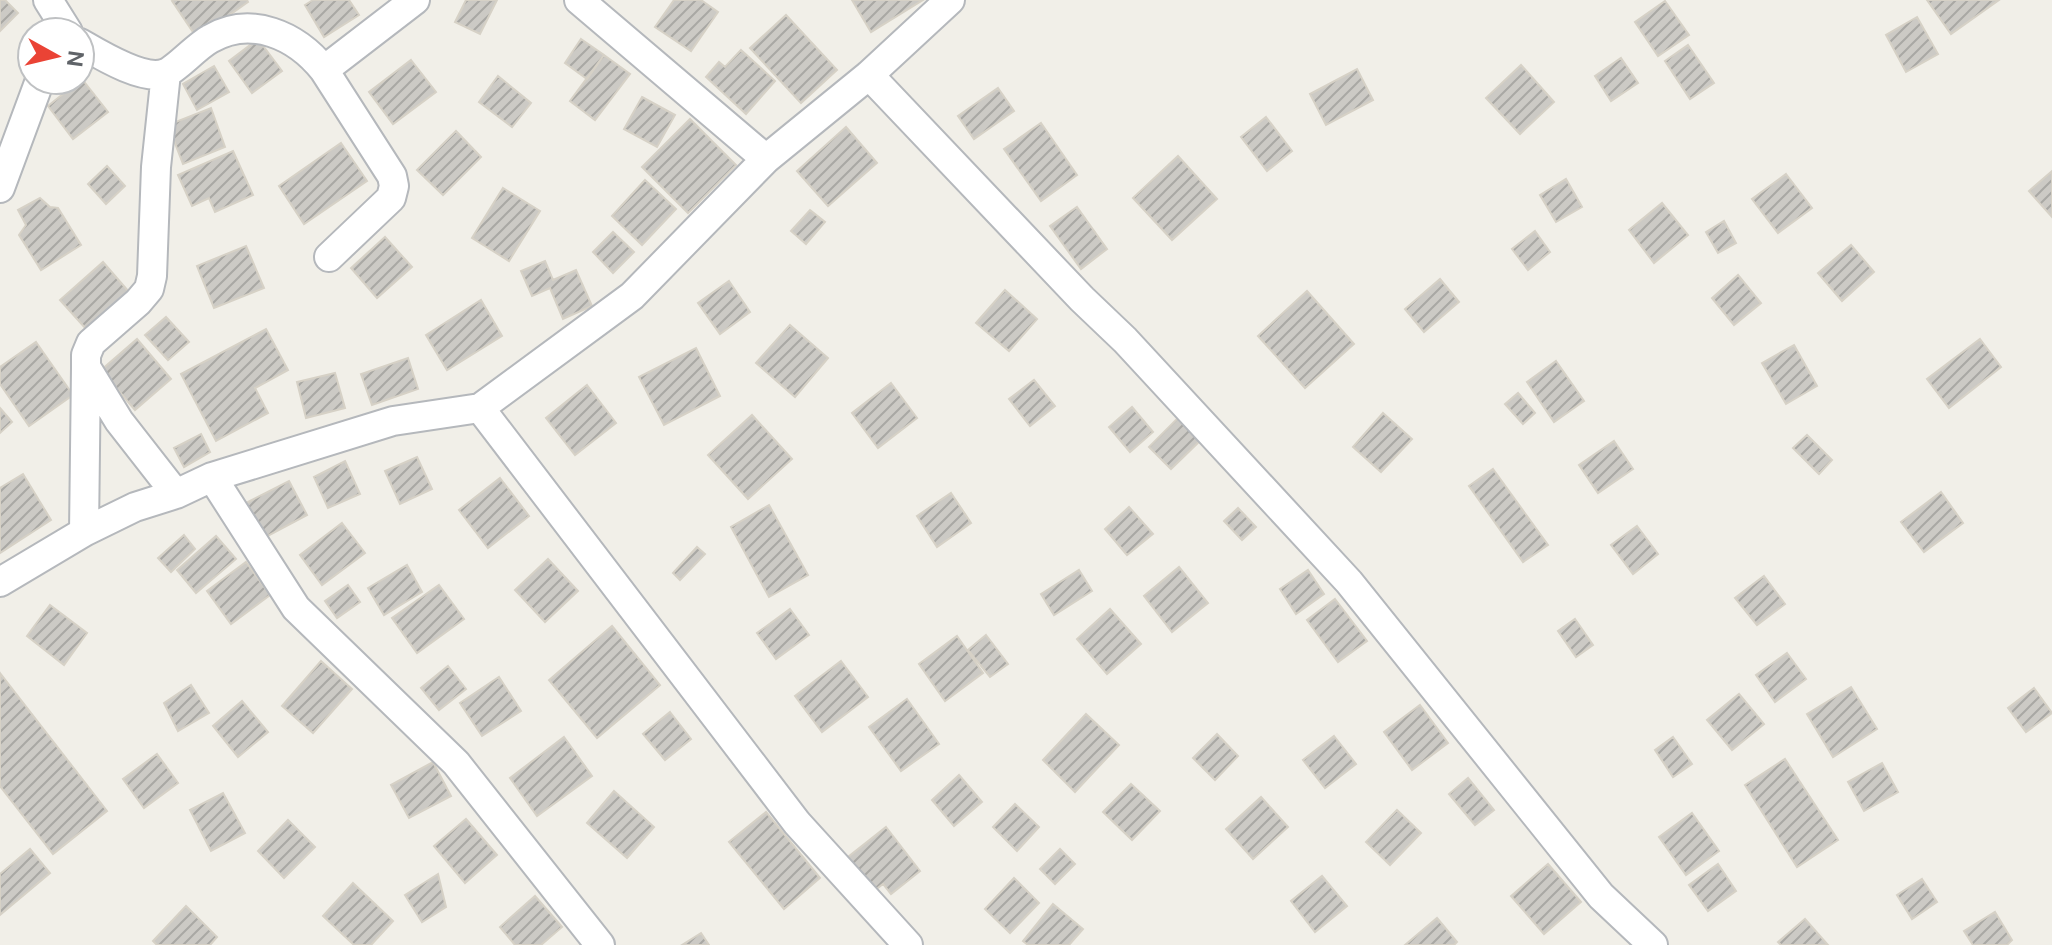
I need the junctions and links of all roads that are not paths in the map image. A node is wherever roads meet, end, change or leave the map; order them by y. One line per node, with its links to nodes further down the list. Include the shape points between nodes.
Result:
1 (415, 0): 5 (street)
2 (579, 0): 9 (street)
3 (950, 0): 7 (street)
4 (96, 50): 6 (street, via 148,74)
5 (324, 70): 6 (street, via 289,38 258,28 234,28 210,39); 11 (street, via 394,186 391,198)
6 (166, 73): 12 (street, via 149,289 91,343)
7 (869, 75): 9 (street); 20 (street, via 1349,582 1601,896)
8 (34, 96): 10 (street)
9 (766, 159): 13 (street, via 632,296)
10 (0, 188)
11 (329, 257)
12 (86, 367): 15 (street, via 119,421); 16 (street)
13 (480, 408): 14 (street, via 393,421); 19 (street, via 797,823)
14 (212, 477): 15 (street); 18 (street, via 296,608 456,763)
15 (176, 494): 16 (street)
16 (84, 532): 17 (street)
17 (0, 582)
18 (600, 945)
19 (908, 945)
20 (1653, 945)

